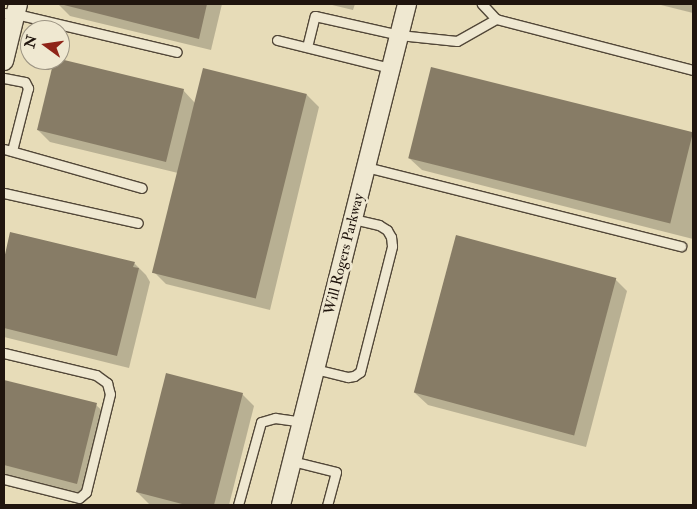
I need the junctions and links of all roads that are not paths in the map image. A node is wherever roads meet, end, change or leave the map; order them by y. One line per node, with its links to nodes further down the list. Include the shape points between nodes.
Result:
1 (407, 4): 5 (street, Will Rogers Parkway)
2 (482, 4): 4 (lane)
3 (13, 10): 8 (lane); 9 (street)
4 (496, 19): 5 (lane, via 457,41); 11 (lane)
5 (399, 35): 7 (lane, via 315,16); 10 (street, Will Rogers Parkway)
6 (277, 40): 7 (lane)
7 (307, 48): 10 (lane)
8 (177, 52)
9 (4, 62)
10 (390, 68): 14 (street, Will Rogers Parkway)
11 (693, 70)
12 (4, 78): 13 (lane, via 25,82 28,88)
13 (8, 150): 15 (lane)
14 (366, 167): 17 (street, Will Rogers Parkway); 19 (lane)
15 (142, 188)
16 (4, 193): 18 (lane)
17 (353, 219): 21 (street, Will Rogers Parkway); 21 (lane, via 387,230 392,246 360,372 348,378)
18 (138, 223)
19 (681, 246)
20 (4, 353): 25 (lane, via 96,375 107,383 110,394 106,412 86,492)
21 (315, 369): 22 (street, Will Rogers Parkway)
22 (302, 422): 23 (street, Will Rogers Parkway); 26 (lane, via 274,418 260,422)
23 (292, 462): 27 (street, Will Rogers Parkway); 28 (lane, via 336,472)
24 (4, 479): 25 (lane)
25 (78, 502)
26 (238, 505)
27 (281, 505)
28 (327, 505)

